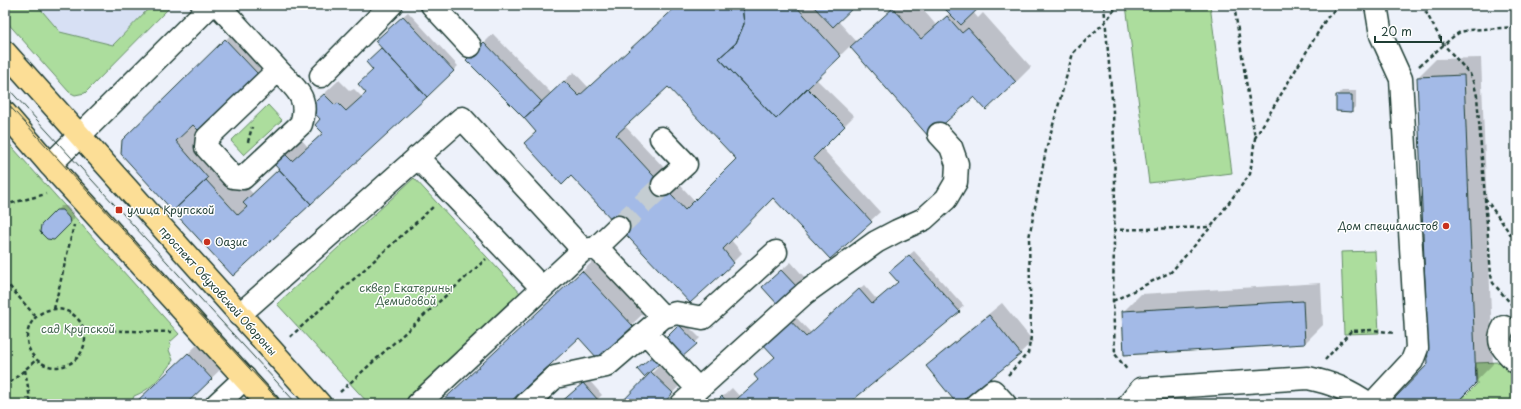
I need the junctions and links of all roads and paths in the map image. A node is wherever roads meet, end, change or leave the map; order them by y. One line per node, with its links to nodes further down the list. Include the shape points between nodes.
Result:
1 (211, 5): 22 (street)
2 (218, 5): 17 (street)
3 (391, 5): 18 (street)
4 (432, 5): 14 (street)
5 (1104, 5): 11 (path)
6 (1118, 5): 11 (path)
7 (1234, 5): 24 (path)
8 (1339, 5): 24 (path, via 1326,19)
9 (1376, 5): 74 (street, via 1382,35 1402,79 1417,348 1412,361)
10 (1422, 5): 13 (path)
11 (1106, 21): 38 (path, via 1113,111); 65 (path, via 1073,53 1046,150 1029,238 1031,337 1028,353)
12 (1516, 27): 13 (path, via 1469,30 1454,36)
13 (1444, 45): 16 (path); 31 (path, via 1470,74 1474,84)
14 (470, 46)
15 (5, 52): 22 (main road, проспект Обуховской Обороны)
16 (1416, 69)
17 (278, 70): 19 (street); 26 (street, via 301,94 305,112 301,124)
18 (321, 76)
19 (237, 109): 26 (path, via 253,125 247,147); 26 (street, via 207,138 206,147 233,177 243,178)
20 (5, 113): 27 (main road)
21 (939, 134): 62 (street, via 951,147 957,164 956,182 946,199 924,219 876,242 805,293)
22 (80, 136): 27 (street); 47 (main road, проспект Обуховской Обороны)
23 (661, 138): 28 (street, via 686,164)
24 (1255, 138): 37 (path, via 1250,174)
25 (417, 157): 29 (street); 41 (street, via 462,118); 47 (street)
26 (261, 161)
27 (50, 164): 60 (main road)
28 (663, 185)
29 (450, 192): 40 (street); 55 (path)
30 (50, 193): 33 (path)
31 (1484, 198): 39 (path); 50 (path, via 1491,276)
32 (5, 201): 33 (path)
33 (12, 203): 34 (path)
34 (5, 206)
35 (76, 220): 46 (path)
36 (618, 227): 41 (street)
37 (1211, 227): 38 (path); 45 (path, via 1171,272)
38 (1113, 230): 45 (path)
39 (1516, 242)
40 (501, 245): 44 (street); 63 (path)
41 (590, 249): 44 (street); 49 (street, via 606,257)
42 (776, 252): 49 (street, via 703,318 676,313)
43 (5, 281): 48 (path)
44 (542, 288): 70 (street)
45 (1113, 301): 64 (path, via 1115,354)
46 (54, 309): 48 (path); 51 (path, via 73,314)
47 (239, 315): 69 (main road, проспект Обуховской Обороны)
48 (36, 317): 56 (path, via 29,326 27,338 29,350)
49 (663, 317): 53 (street)
50 (1510, 319): 57 (street, via 1500,334 1500,342)
51 (84, 330): 52 (path); 56 (path, via 82,350 79,356 68,364 55,367)
52 (178, 333)
53 (646, 333): 62 (street); 71 (street, via 606,366 555,377)
54 (1396, 334): 58 (path, via 1373,330 1351,331)
55 (290, 337)
56 (36, 360): 59 (path)
57 (1516, 362)
58 (1321, 364)
59 (25, 370): 61 (path); 66 (path)
60 (245, 378): 67 (street); 68 (main road)
61 (5, 387)
62 (698, 389): 72 (street)
63 (340, 392)
64 (1127, 398): 73 (path); 74 (street, via 1308,378 1330,383)
65 (992, 400)
66 (31, 404)
67 (217, 404)
68 (268, 404)
69 (320, 404)
70 (418, 404)
71 (526, 404)
72 (682, 404)
73 (1059, 404)
74 (1370, 404)

